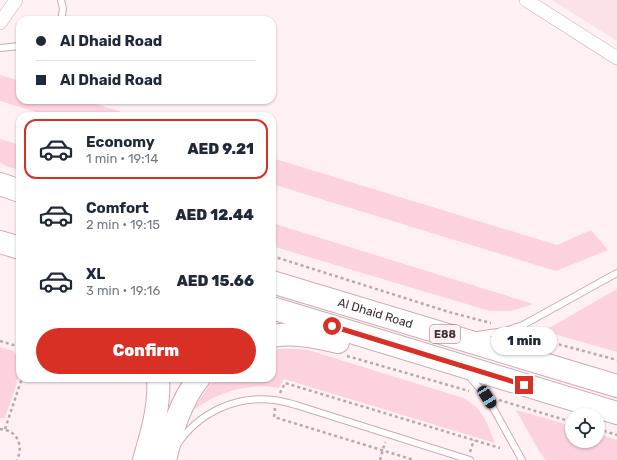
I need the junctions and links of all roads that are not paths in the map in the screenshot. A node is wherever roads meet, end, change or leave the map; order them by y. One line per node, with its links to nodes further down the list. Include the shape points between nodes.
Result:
1 (16, 0): 5 (street)
2 (61, 0): 4 (lane)
3 (526, 0): 8 (street)
4 (62, 16)
5 (0, 23)
6 (16, 46): 7 (lane)
7 (0, 48)
8 (617, 58)
9 (0, 184): 10 (highway)
10 (16, 189)
11 (0, 200): 12 (highway)
12 (16, 205)
13 (0, 226): 14 (highway)
14 (16, 231)
15 (0, 242): 16 (highway)
16 (16, 247)
17 (617, 273): 20 (lane, via 523,325 482,335)
18 (276, 283): 20 (highway, Al Dhaid Road / E88)
19 (276, 309): 22 (highway, E88)
20 (436, 331): 26 (highway, Al Dhaid Road / E88)
21 (276, 335): 22 (highway, via 310,336 366,348)
22 (406, 349): 23 (highway, E88)
23 (455, 363): 27 (highway, E88); 32 (lane, via 487,397)
24 (158, 382): 28 (highway, via 154,425)
25 (196, 382): 29 (highway, via 181,408)
26 (617, 386)
27 (617, 413)
28 (144, 460)
29 (165, 460)
30 (168, 460): 31 (lane, via 194,425 212,412 232,403 253,399 296,405)
31 (470, 460)
32 (522, 460)

